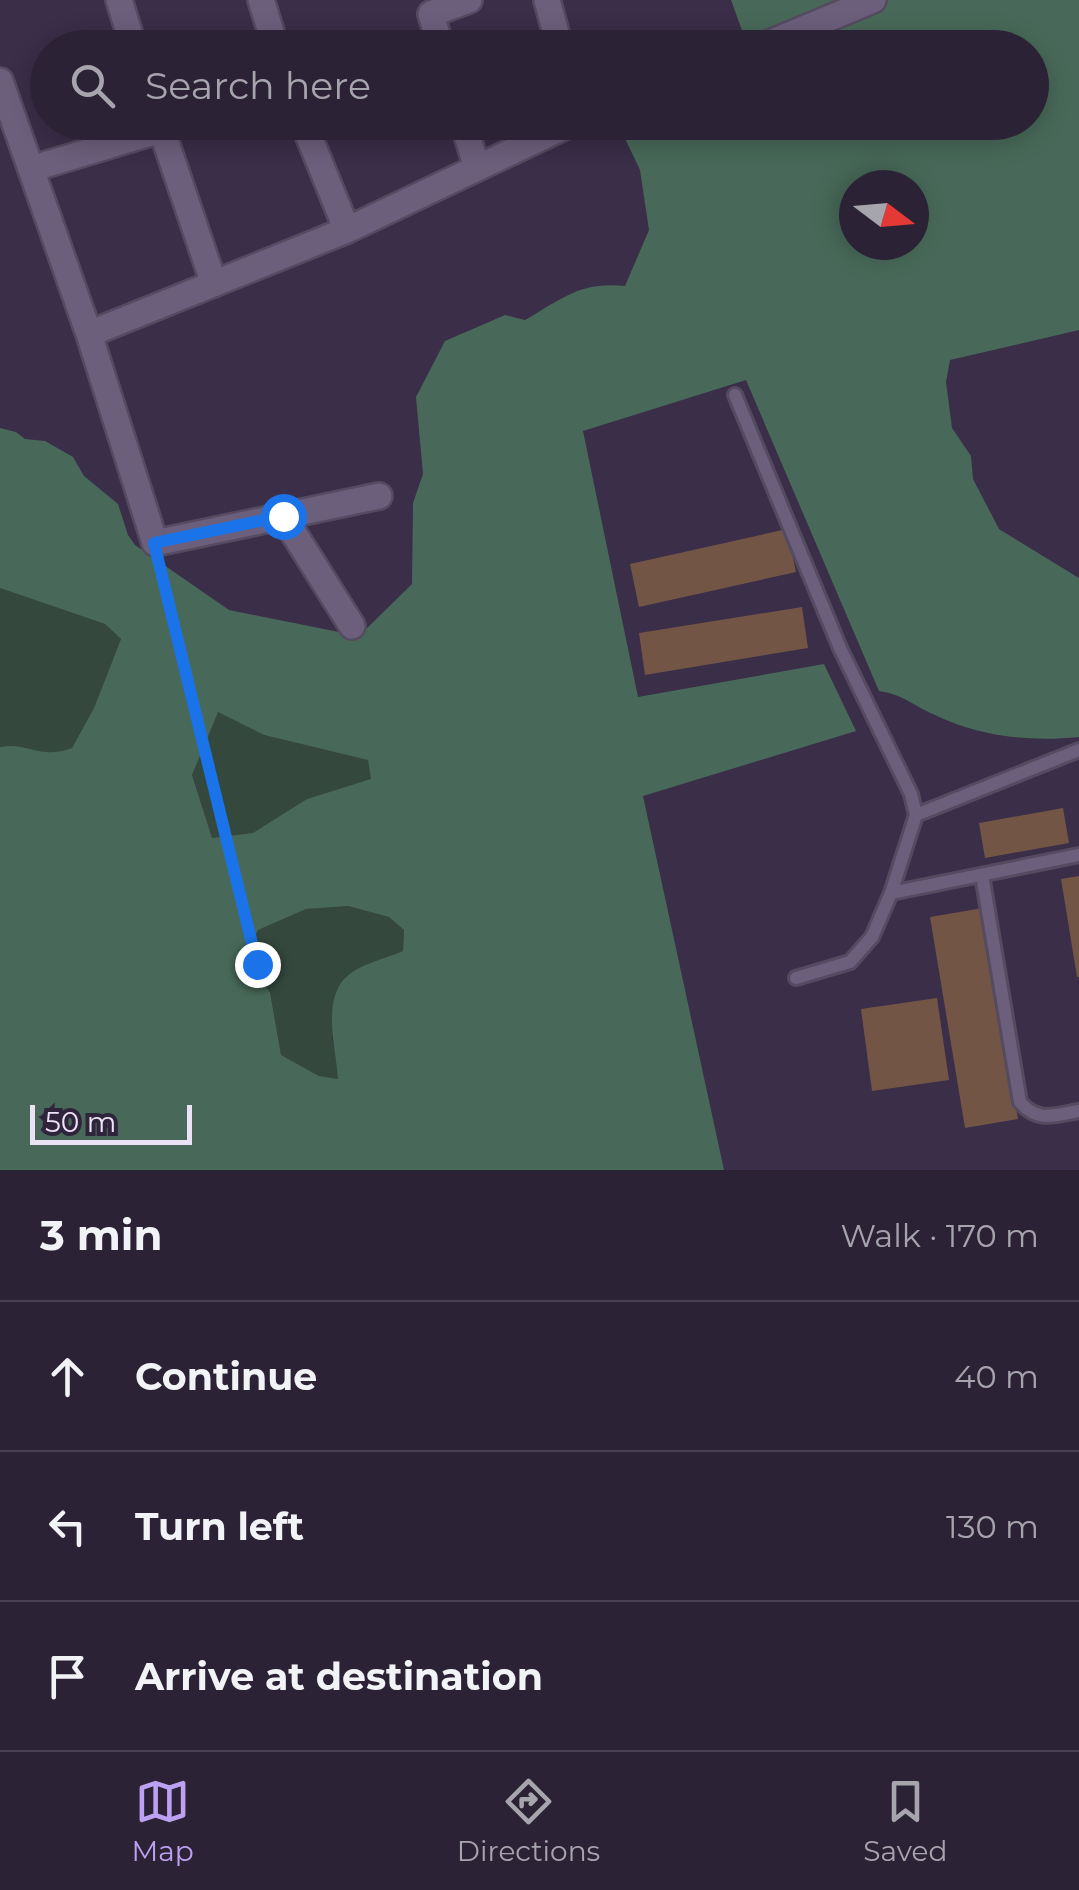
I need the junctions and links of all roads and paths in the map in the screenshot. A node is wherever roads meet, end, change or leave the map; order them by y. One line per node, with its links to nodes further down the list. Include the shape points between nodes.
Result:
1 (119, 0): 7 (street)
2 (261, 0): 8 (street)
3 (469, 0): 6 (street)
4 (548, 0): 9 (street)
5 (873, 0): 10 (street)
6 (430, 7)
7 (128, 30)
8 (270, 30)
9 (556, 30)
10 (801, 30)
11 (0, 81): 18 (street)
12 (118, 140): 18 (street)
13 (165, 140): 20 (street)
14 (310, 140): 19 (street)
15 (468, 140): 17 (street)
16 (536, 140): 17 (street)
17 (476, 168): 19 (street)
18 (31, 169): 21 (street)
19 (347, 230): 20 (street)
20 (214, 284): 21 (street)
21 (90, 334): 25 (street)
22 (734, 395): 28 (lane)
23 (379, 496): 24 (street)
24 (283, 516): 25 (street); 26 (street)
25 (154, 543): 32 (path)
26 (352, 626)
27 (1079, 750): 28 (lane)
28 (916, 815): 31 (lane)
29 (1079, 855): 30 (lane)
30 (982, 874): 31 (lane); 34 (lane, via 1020,1102 1042,1118)
31 (891, 893): 33 (lane, via 872,936 850,962)
32 (257, 964)
33 (796, 978)
34 (1079, 1111)

